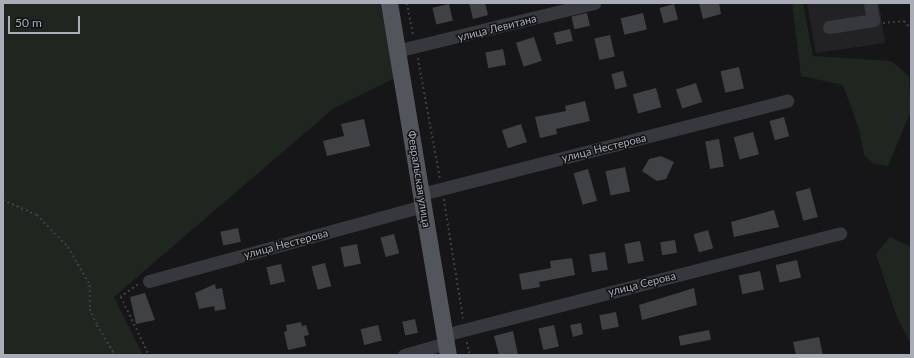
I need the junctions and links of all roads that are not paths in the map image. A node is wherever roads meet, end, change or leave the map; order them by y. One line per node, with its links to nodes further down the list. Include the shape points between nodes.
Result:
1 (390, 3): 5 (main road, Февральская улица)
2 (594, 3): 5 (street, улица Левитана)
3 (870, 3): 4 (street, via 873,20)
4 (829, 27)
5 (400, 50): 7 (main road, Февральская улица)
6 (787, 101): 7 (street, улица Нестерова)
7 (422, 200): 9 (street, улица Нестерова); 10 (main road, Февральская улица)
8 (840, 234): 10 (street, улица Серова)
9 (149, 281)
10 (446, 344): 11 (street, улица Серова)
11 (404, 355)

